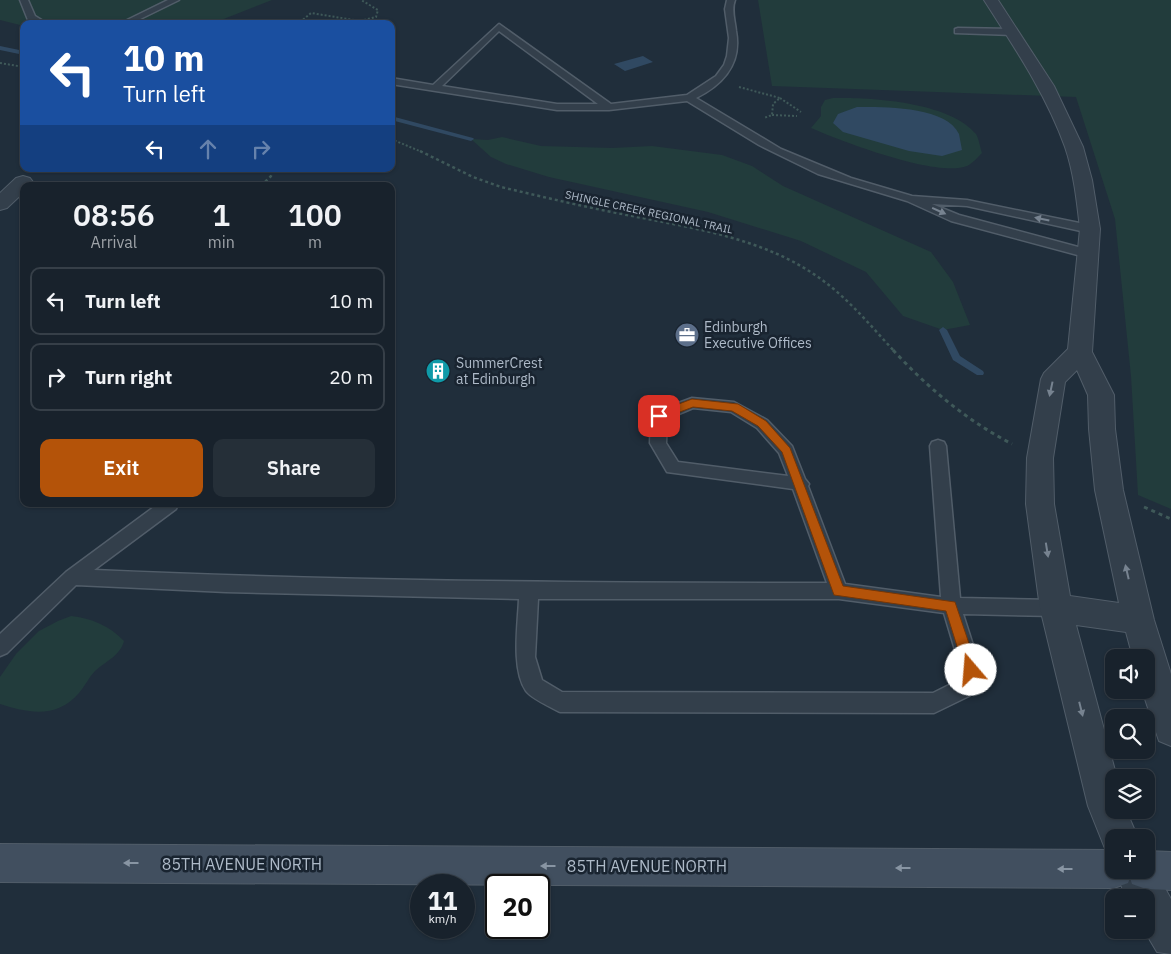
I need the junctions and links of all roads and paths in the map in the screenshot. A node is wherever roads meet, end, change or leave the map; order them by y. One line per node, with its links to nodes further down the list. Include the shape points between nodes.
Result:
1 (24, 0): 6 (lane, via 31,18)
2 (175, 0): 7 (lane)
3 (361, 0): 10 (path, via 378,10 376,17)
4 (731, 0): 18 (lane, via 734,48 726,68 718,80)
5 (991, 0): 12 (street)
6 (35, 20)
7 (132, 20)
8 (302, 20): 9 (path, via 311,13)
9 (354, 20)
10 (364, 20)
11 (958, 30): 12 (lane)
12 (1013, 32): 31 (street, via 1046,86 1074,147)
13 (0, 63): 14 (path)
14 (20, 66)
15 (395, 83): 17 (lane)
16 (739, 87): 19 (path)
17 (435, 88): 20 (lane, via 557,107); 20 (lane, via 499,28)
18 (689, 98): 20 (lane); 29 (lane, via 744,134 810,167)
19 (780, 98): 21 (path); 22 (path, via 773,104)
20 (609, 107)
21 (801, 112)
22 (772, 115): 23 (path); 24 (path)
23 (797, 116)
24 (757, 121)
25 (395, 140): 34 (path, SHINGLE CREEK REGIONAL TRAIL, via 485,182 548,199 704,230 784,257 842,295 954,408)
26 (272, 172): 27 (path)
27 (264, 182)
28 (20, 185): 30 (street)
29 (911, 199): 31 (lane, one-way to 29, via 967,203); 32 (lane, one-way to 32, via 955,218)
30 (0, 204)
31 (1090, 229): 32 (street)
32 (1089, 254): 33 (street)
33 (1080, 352): 44 (street, one-way to 44, via 1053,379 1040,458 1040,504); 45 (street, one-way to 33, via 1109,490 1101,395)
34 (1015, 445)
35 (938, 446): 43 (lane)
36 (801, 484): 36 (lane, via 786,450 762,424 734,407 692,403 659,416 658,443 673,468); 41 (lane)
37 (1141, 505): 39 (path)
38 (166, 507): 40 (lane)
39 (1171, 519)
40 (72, 577): 42 (lane); 46 (lane)
41 (839, 591): 42 (lane); 43 (lane)
42 (529, 592): 43 (lane, via 525,657 534,686 560,702 934,703 962,689 971,670)
43 (951, 606): 44 (lane)
44 (1056, 608): 45 (street); 48 (street, one-way to 48, via 1106,806)
45 (1138, 620): 47 (street)
46 (0, 647)
47 (1171, 729)
48 (1115, 829)
49 (0, 863): 50 (main road, 85TH AVENUE NORTH, one-way to 49)
50 (1105, 869)
51 (1155, 870): 52 (main road)
52 (1171, 871)
53 (1138, 879): 54 (street)
54 (1171, 938)

